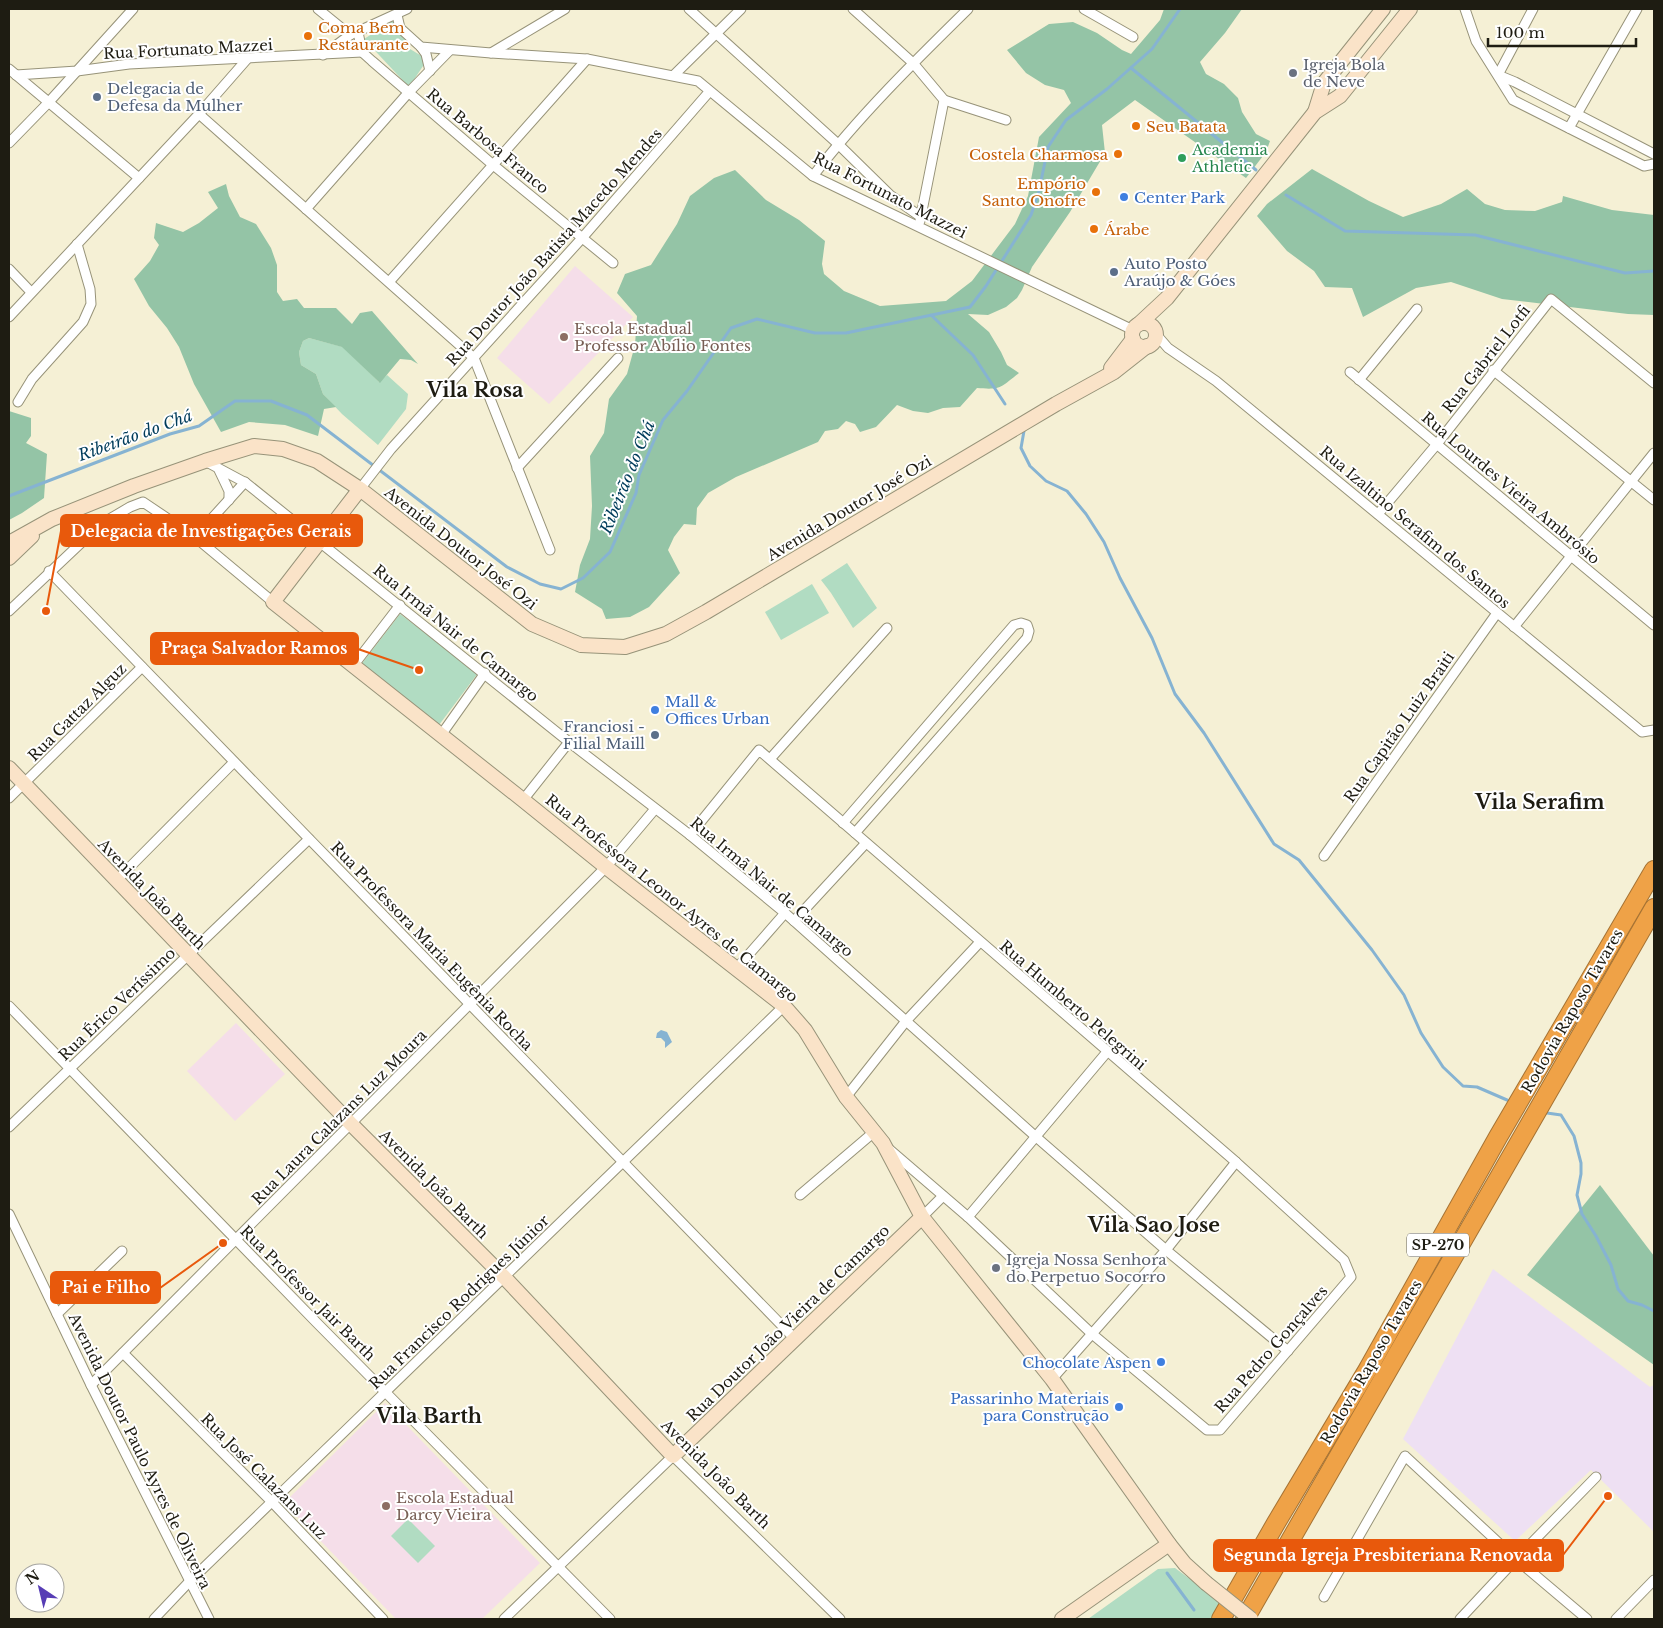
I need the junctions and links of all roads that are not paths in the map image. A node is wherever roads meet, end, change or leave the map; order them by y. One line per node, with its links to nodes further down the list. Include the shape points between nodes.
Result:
1 (133, 9): 29 (street)
2 (318, 9): 18 (street)
3 (407, 9): 16 (street)
4 (565, 9): 24 (street)
5 (689, 9): 19 (street)
6 (741, 9): 19 (street)
7 (853, 9): 28 (street)
8 (968, 9): 28 (street)
9 (1084, 9): 20 (street)
10 (1383, 9): 38 (main road, via 1324,83)
11 (1410, 9): 38 (main road, via 1340,96)
12 (1457, 9): 17 (street)
13 (1465, 9): 17 (street)
14 (1533, 9): 33 (street)
15 (1637, 9): 39 (street)
16 (397, 15): 18 (street); 21 (street, via 400,28)
17 (1470, 26): 33 (street)
18 (354, 34): 23 (street); 25 (street)
19 (716, 34): 32 (street); 44 (street)
20 (1133, 37)
21 (421, 47): 22 (street, Rua Fortunato Mazzei); 30 (street)
22 (450, 50): 24 (street, Rua Fortunato Mazzei); 30 (street)
23 (362, 52): 25 (street, Rua Fortunato Mazzei); 34 (street, Rua Barbosa Franco)
24 (490, 53): 27 (street, Rua Fortunato Mazzei)
25 (322, 55): 26 (street, Rua Fortunato Mazzei)
26 (248, 58): 29 (street, Rua Fortunato Mazzei, via 129,64); 40 (street)
27 (586, 59): 32 (street, Rua Fortunato Mazzei); 46 (street)
28 (914, 63): 36 (street); 44 (street)
29 (77, 71): 31 (street, Rua Fortunato Mazzei); 37 (street)
30 (430, 71): 34 (street)
31 (13, 72): 37 (street)
32 (674, 75): 35 (street, Rua Fortunato Mazzei, via 698,81)
33 (1498, 75): 39 (street); 42 (street, via 1513,100)
34 (409, 92): 46 (street, Rua Barbosa Franco); 50 (street)
35 (709, 92): 48 (street, Rua Fortunato Mazzei); 52 (street, Rua Doutor João Batista Macedo Mendes)
36 (944, 100): 41 (street); 51 (street)
37 (48, 103): 43 (street); 49 (street)
38 (1315, 112): 58 (main road)
39 (1577, 113): 42 (street); 45 (street)
40 (199, 114): 49 (street); 50 (street)
41 (1006, 120)
42 (1569, 128): 47 (street, via 1644,166)
43 (9, 143)
44 (838, 144): 48 (street); 51 (street)
45 (1654, 154)
46 (492, 164): 52 (street, Rua Barbosa Franco); 56 (street)
47 (1654, 164)
48 (813, 176): 51 (street, Rua Fortunato Mazzei)
49 (139, 178): 53 (street)
50 (306, 209): 56 (street)
51 (920, 222): 61 (street, Rua Fortunato Mazzei)
52 (584, 237): 54 (street, Rua Barbosa Franco); 65 (street, Rua Doutor João Batista Macedo Mendes)
53 (76, 244): 57 (street); 72 (street, via 90,289 91,304 83,322 32,379)
54 (612, 263)
55 (9, 269): 57 (street)
56 (389, 282): 65 (street)
57 (31, 292): 60 (street)
58 (1167, 298): 61 (main road); 62 (main road)
59 (1417, 309): 70 (street)
60 (9, 317)
61 (1135, 331): 62 (main road, via 1148,324); 63 (main road, via 1138,345); 69 (main road, via 1117,361)
62 (1155, 331): 63 (main road, via 1154,340); 64 (street, Rua Izaltino Serafim dos Santos)
63 (1148, 346): 64 (street, Rua Izaltino Serafim dos Santos); 69 (main road, Avenida Doutor José Ozi)
64 (1168, 348): 83 (street, Rua Izaltino Serafim dos Santos, via 1216,381)
65 (474, 358): 76 (street); 80 (street, Rua Doutor João Batista Macedo Mendes, via 391,449)
66 (618, 358): 76 (street)
67 (1493, 370): 71 (street, Rua Gabriel Lotfi, via 1551,299); 73 (street, Rua Gabriel Lotfi); 78 (street)
68 (1350, 372): 70 (street, Rua Lourdes Vieira Ambrósio)
69 (1101, 378): 80 (main road, Avenida Doutor José Ozi, via 706,612 666,634 625,647 581,645 532,624)
70 (1359, 380): 73 (street, Rua Lourdes Vieira Ambrósio)
71 (1654, 382)
72 (18, 402)
73 (1437, 444): 83 (street, Rua Gabriel Lotfi); 89 (street, Rua Lourdes Vieira Ambrósio)
74 (1654, 453): 78 (street)
75 (205, 461): 77 (street, Rua Irmã Nair de Camargo); 80 (main road, Avenida Doutor José Ozi, via 254,446 283,449 317,461); 84 (main road, Avenida Doutor José Ozi)
76 (517, 468): 88 (street)
77 (219, 469): 79 (street, Rua Irmã Nair de Camargo); 81 (street, via 230,491)
78 (1632, 481): 82 (street); 89 (street)
79 (245, 482): 81 (street); 86 (street, Rua Irmã Nair de Camargo)
80 (360, 489): 86 (main road)
81 (229, 500): 85 (street)
82 (1654, 500)
83 (1378, 514): 95 (street, Rua Izaltino Serafim dos Santos)
84 (52, 519): 87 (main road, Avenida Doutor José Ozi); 90 (main road, Avenida Doutor José Ozi)
85 (195, 537): 91 (street, Rua Professora Leonor Ayres de Camargo, via 143,502 101,524); 92 (street, Rua Professora Leonor Ayres de Camargo)
86 (320, 540): 92 (main road); 93 (street, Rua Irmã Nair de Camargo)
87 (9, 543)
88 (550, 550)
89 (1571, 556): 96 (street, Rua Lourdes Vieira Ambrósio); 97 (street)
90 (9, 558)
91 (49, 571): 94 (street); 100 (street, Rua Professora Maria Eugênia Rocha)
92 (273, 602): 99 (main road, Rua Professora Leonor Ayres de Camargo)
93 (400, 605): 99 (street); 101 (street, Rua Irmã Nair de Camargo)
94 (9, 611)
95 (1497, 613): 97 (street, Rua Izaltino Serafim dos Santos); 121 (street, Rua Capitão Luiz Braiti)
96 (1654, 625)
97 (1514, 627): 104 (street, Rua Izaltino Serafim dos Santos, via 1642,732)
98 (887, 628): 108 (street)
99 (353, 666): 105 (main road, Rua Professora Leonor Ayres de Camargo)
100 (142, 667): 109 (street, Rua Professora Maria Eugênia Rocha); 112 (street, Rua Gattaz Alguz)
101 (485, 673): 105 (street); 106 (street, Rua Irmã Nair de Camargo)
102 (962, 687): 103 (street); 103 (street, via 1014,625 1027,625 1027,638); 107 (street)
103 (974, 697): 110 (street)
104 (1654, 730)
105 (440, 734): 114 (main road, Rua Professora Leonor Ayres de Camargo)
106 (569, 742): 114 (street); 115 (street, Rua Irmã Nair de Camargo)
107 (904, 753): 110 (street); 116 (street)
108 (770, 760): 116 (street, Rua Humberto Pelegrini); 118 (street, via 759,750)
109 (234, 762): 119 (street, Rua Professora Maria Eugênia Rocha); 124 (street)
110 (916, 763): 117 (street)
111 (9, 768): 112 (main road, Avenida João Barth)
112 (24, 784): 113 (street, Rua Gattaz Alguz); 124 (main road, Avenida João Barth)
113 (9, 798)
114 (523, 800): 122 (main road, Rua Professora Leonor Ayres de Camargo)
115 (655, 809): 118 (street, Rua Irmã Nair de Camargo); 122 (street, Rua Laura Calazans Luz Moura)
116 (843, 823): 117 (street, Rua Humberto Pelegrini)
117 (854, 833): 120 (street, Rua Humberto Pelegrini)
118 (690, 835): 126 (street, Rua Irmã Nair de Camargo)
119 (309, 839): 129 (street, Rua Érico Veríssimo); 131 (street, Rua Professora Maria Eugênia Rocha)
120 (866, 843): 127 (street); 128 (street, Rua Humberto Pelegrini)
121 (1324, 856)
122 (606, 867): 130 (main road, Rua Professora Leonor Ayres de Camargo); 131 (street, Rua Laura Calazans Luz Moura)
123 (1654, 870): 182 (highway, Rodovia Raposo Tavares / SP-270)
124 (117, 880): 129 (main road, Avenida João Barth)
125 (1654, 908): 183 (highway, Rodovia Raposo Tavares / SP-270)
126 (786, 913): 127 (street, Rua Irmã Nair de Camargo); 130 (street)
127 (794, 921): 134 (street, Rua Irmã Nair de Camargo)
128 (980, 942): 134 (street); 135 (street, Rua Humberto Pelegrini)
129 (188, 955): 136 (street, Rua Érico Veríssimo); 138 (main road, Avenida João Barth)
130 (736, 969): 133 (main road, Rua Professora Leonor Ayres de Camargo)
131 (470, 1004): 138 (street, Rua Laura Calazans Luz Moura); 143 (street, Rua Professora Maria Eugênia Rocha)
132 (9, 1006): 136 (street, Rua Professor Jair Barth)
133 (784, 1006): 137 (main road, Rua Professora Leonor Ayres de Camargo, via 805,1030); 143 (street, Rua Francisco Rodrigues Júnior)
134 (906, 1021): 137 (street); 141 (street, Rua Irmã Nair de Camargo)
135 (1107, 1052): 141 (street); 144 (street, Rua Humberto Pelegrini)
136 (69, 1069): 139 (street, Rua Érico Veríssimo); 150 (street, Rua Professor Jair Barth)
137 (846, 1097): 140 (main road, Rua Professora Leonor Ayres de Camargo)
138 (351, 1124): 150 (street, Rua Laura Calazans Luz Moura); 154 (main road, Avenida João Barth)
139 (9, 1126)
140 (874, 1132): 142 (main road, Rua Professora Leonor Ayres de Camargo); 145 (street)
141 (1035, 1136): 149 (street); 151 (street, Rua Irmã Nair de Camargo)
142 (883, 1144): 146 (street); 148 (main road, Rua Professora Leonor Ayres de Camargo)
143 (623, 1162): 154 (street, Rua Francisco Rodrigues Júnior); 157 (street, Rua Professora Maria Eugênia Rocha)
144 (1236, 1162): 151 (street); 153 (street, Rua Humberto Pelegrini, via 1344,1260)
145 (800, 1195)
146 (943, 1196): 148 (street, Rua Doutor João Vieira de Camargo); 149 (street)
147 (9, 1214): 155 (street, Avenida Doutor Paulo Ayres de Oliveira)
148 (922, 1217): 157 (main road, Rua Doutor João Vieira de Camargo); 160 (main road, Rua Professora Leonor Ayres de Camargo)
149 (968, 1217): 156 (street)
150 (236, 1240): 159 (street, Rua Laura Calazans Luz Moura); 162 (street, Rua Professor Jair Barth)
151 (1166, 1250): 156 (street); 158 (street, Rua Irmã Nair de Camargo)
152 (122, 1251): 155 (street)
153 (1352, 1277): 158 (street, Rua Pedro Gonçalves)
154 (504, 1278): 162 (street, Rua Francisco Rodrigues Júnior); 163 (main road, Avenida João Barth)
155 (57, 1314): 161 (street, Avenida Doutor Paulo Ayres de Oliveira)
156 (1092, 1333): 158 (street, Rua Pedro Gonçalves, via 1207,1430 1220,1430); 160 (street)
157 (795, 1339): 163 (main road, Rua Doutor João Vieira de Camargo)
158 (1288, 1351)
159 (123, 1354): 161 (street, Rua Laura Calazans Luz Moura); 165 (street, Rua José Calazans Luz)
160 (1052, 1379): 166 (main road, Rua Professora Leonor Ayres de Camargo)
161 (91, 1385): 173 (street, Avenida Doutor Paulo Ayres de Oliveira)
162 (386, 1392): 165 (street, Rua Francisco Rodrigues Júnior); 171 (street, Rua Professor Jair Barth)
163 (673, 1456): 171 (street, Rua Doutor João Vieira de Camargo); 180 (street, Avenida João Barth)
164 (1596, 1477): 169 (street)
165 (272, 1502): 173 (street, Rua Francisco Rodrigues Júnior); 177 (street, Rua José Calazans Luz)
166 (1156, 1526): 167 (main road, Rua Professora Leonor Ayres de Camargo); 168 (main road, via 1157,1542)
167 (1169, 1544): 168 (main road); 170 (main road, Rua Professora Leonor Ayres de Camargo)
168 (1150, 1557): 170 (main road); 181 (main road)
169 (1516, 1559): 174 (street, via 1405,1456); 185 (street); 186 (street)
170 (1185, 1564): 184 (main road, Rua Professora Leonor Ayres de Camargo, bridge)
171 (558, 1568): 178 (street, Rua Doutor João Vieira de Camargo); 179 (street, Rua Professor Jair Barth)
172 (1654, 1580): 187 (street)
173 (189, 1582): 175 (street, Rua Francisco Rodrigues Júnior); 176 (street, Avenida Doutor Paulo Ayres de Oliveira)
174 (1324, 1598)
175 (154, 1619)
176 (209, 1619)
177 (383, 1619)
178 (504, 1619)
179 (610, 1619)
180 (839, 1619)
181 (1062, 1619)
182 (1221, 1619)
183 (1245, 1619)
184 (1250, 1619)
185 (1460, 1619)
186 (1587, 1619)
187 (1616, 1619)

